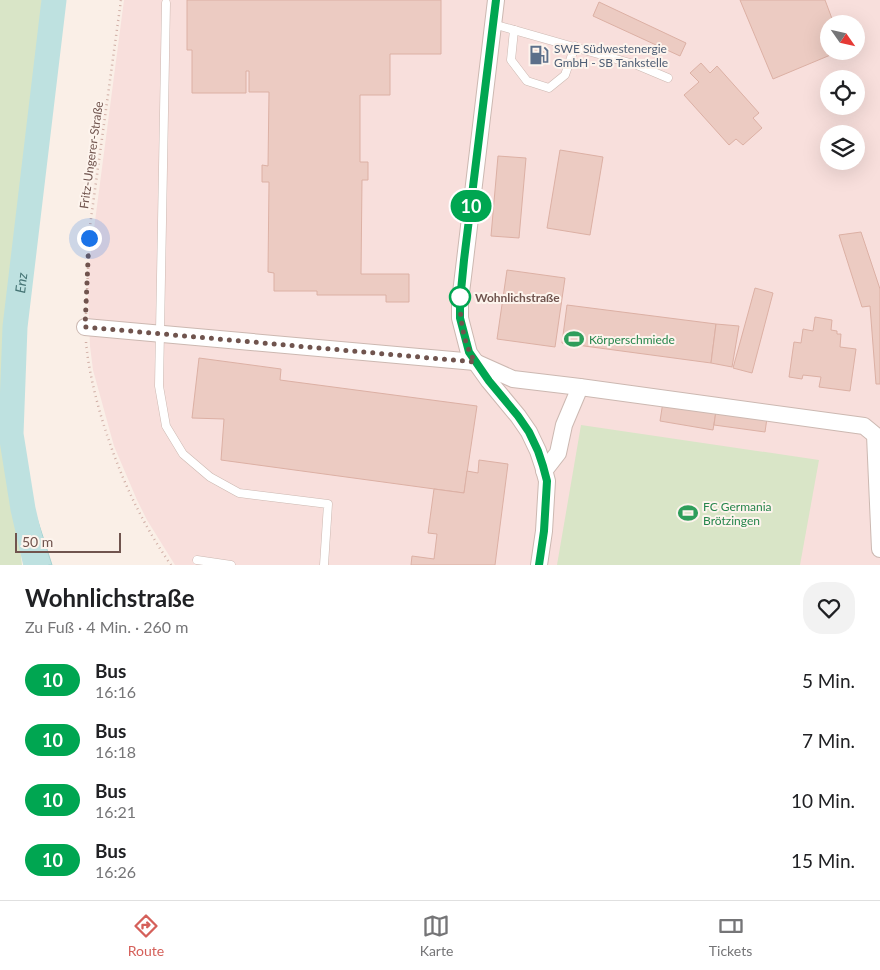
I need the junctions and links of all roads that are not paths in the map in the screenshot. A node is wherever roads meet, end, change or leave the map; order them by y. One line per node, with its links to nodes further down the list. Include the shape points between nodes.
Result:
1 (496, 0): 3 (street)
2 (166, 3): 8 (lane)
3 (493, 24): 4 (lane); 9 (street, via 460,301 465,341)
4 (514, 30): 5 (lane); 5 (lane, via 511,60 527,81 549,88 565,75)
5 (575, 46): 6 (lane)
6 (668, 78)
7 (85, 327): 8 (street)
8 (160, 333): 9 (street); 15 (lane, via 159,386 166,426 183,454 210,477 239,493 328,504)
9 (475, 362): 10 (street, via 513,379); 11 (street, via 529,432)
10 (580, 387): 11 (street, via 564,425 558,453); 12 (street, via 864,426 875,435)
11 (544, 471): 16 (street, via 547,481)
12 (880, 549)
13 (197, 560): 14 (lane)
14 (231, 565)
15 (324, 565)
16 (539, 565)

